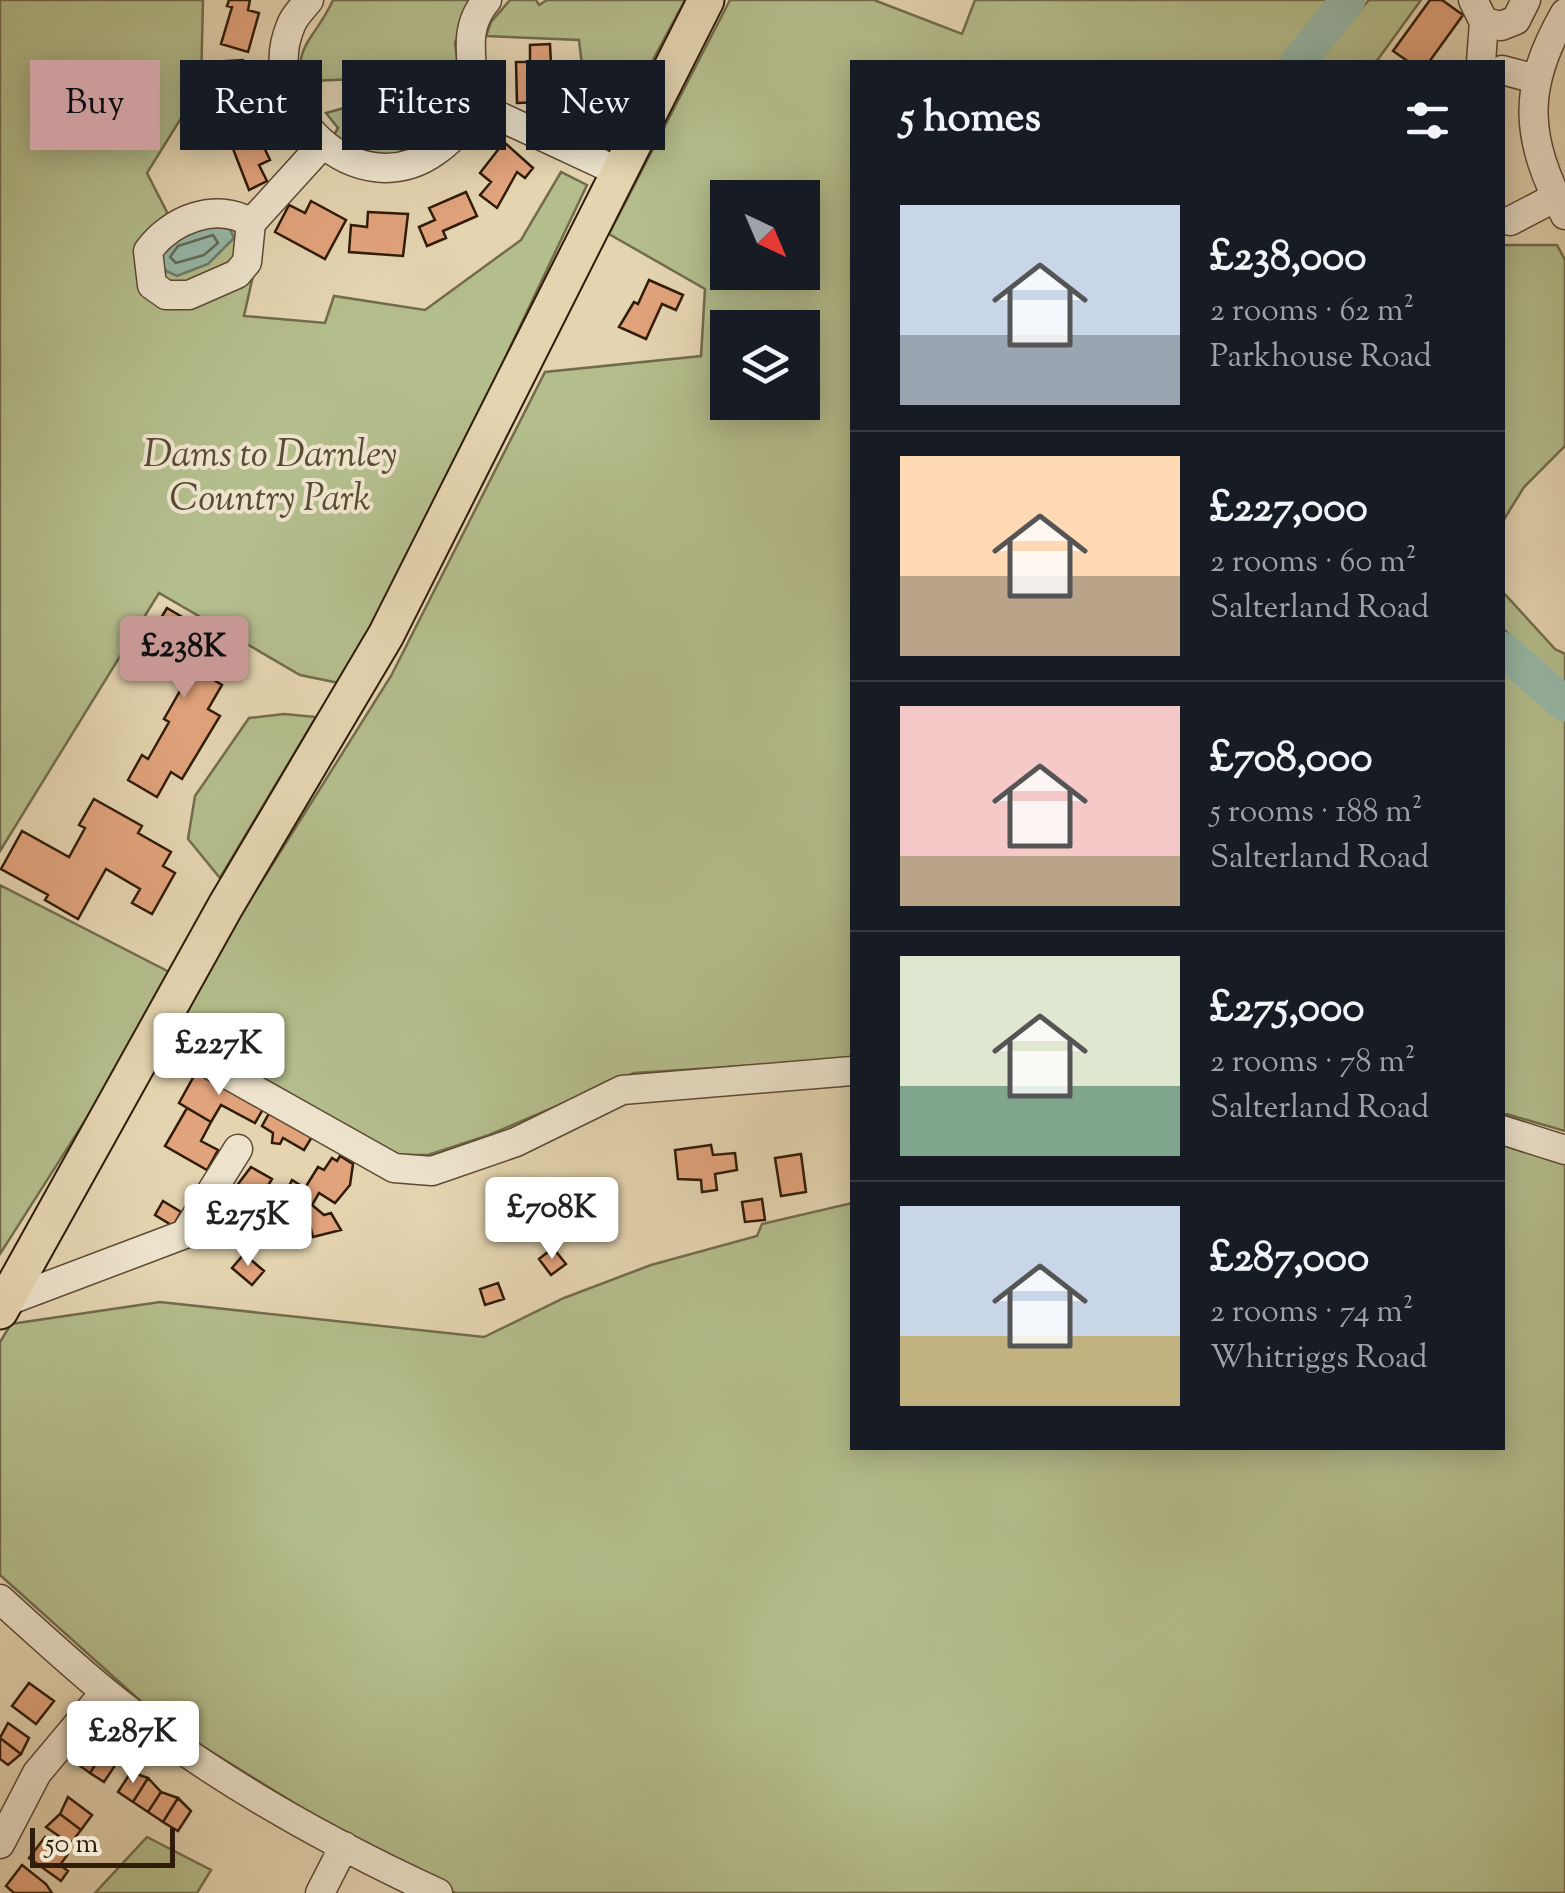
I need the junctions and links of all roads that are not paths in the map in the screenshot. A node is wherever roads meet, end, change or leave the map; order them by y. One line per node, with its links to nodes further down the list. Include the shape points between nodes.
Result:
1 (309, 0): 7 (street, via 291,24)
2 (488, 0): 8 (street, via 470,40)
3 (706, 0): 16 (main road)
4 (1526, 0): 5 (street, via 1509,24)
5 (1479, 11): 9 (street)
6 (1565, 14): 11 (street)
7 (286, 60)
8 (471, 60)
9 (1481, 60)
10 (1505, 71): 11 (street)
11 (1536, 78): 17 (street, via 1536,144)
12 (506, 120): 16 (street)
13 (322, 147): 15 (street, via 364,168 411,164)
14 (317, 150): 19 (street)
15 (433, 150)
16 (620, 172): 20 (main road, via 386,635)
17 (1561, 206): 18 (street)
18 (1510, 222)
19 (251, 223)
20 (154, 1033): 21 (street, via 409,1172 432,1171 516,1142 622,1090); 25 (main road)
21 (850, 1071)
22 (1505, 1131): 24 (street)
23 (238, 1148): 25 (street, via 184,1234)
24 (1565, 1150)
25 (3, 1306)
26 (0, 1599): 27 (street)
27 (105, 1692): 28 (street, via 38,1773); 29 (street, via 254,1795)
28 (0, 1844)
29 (344, 1846): 30 (street); 31 (street)
30 (320, 1893)
31 (438, 1893)

